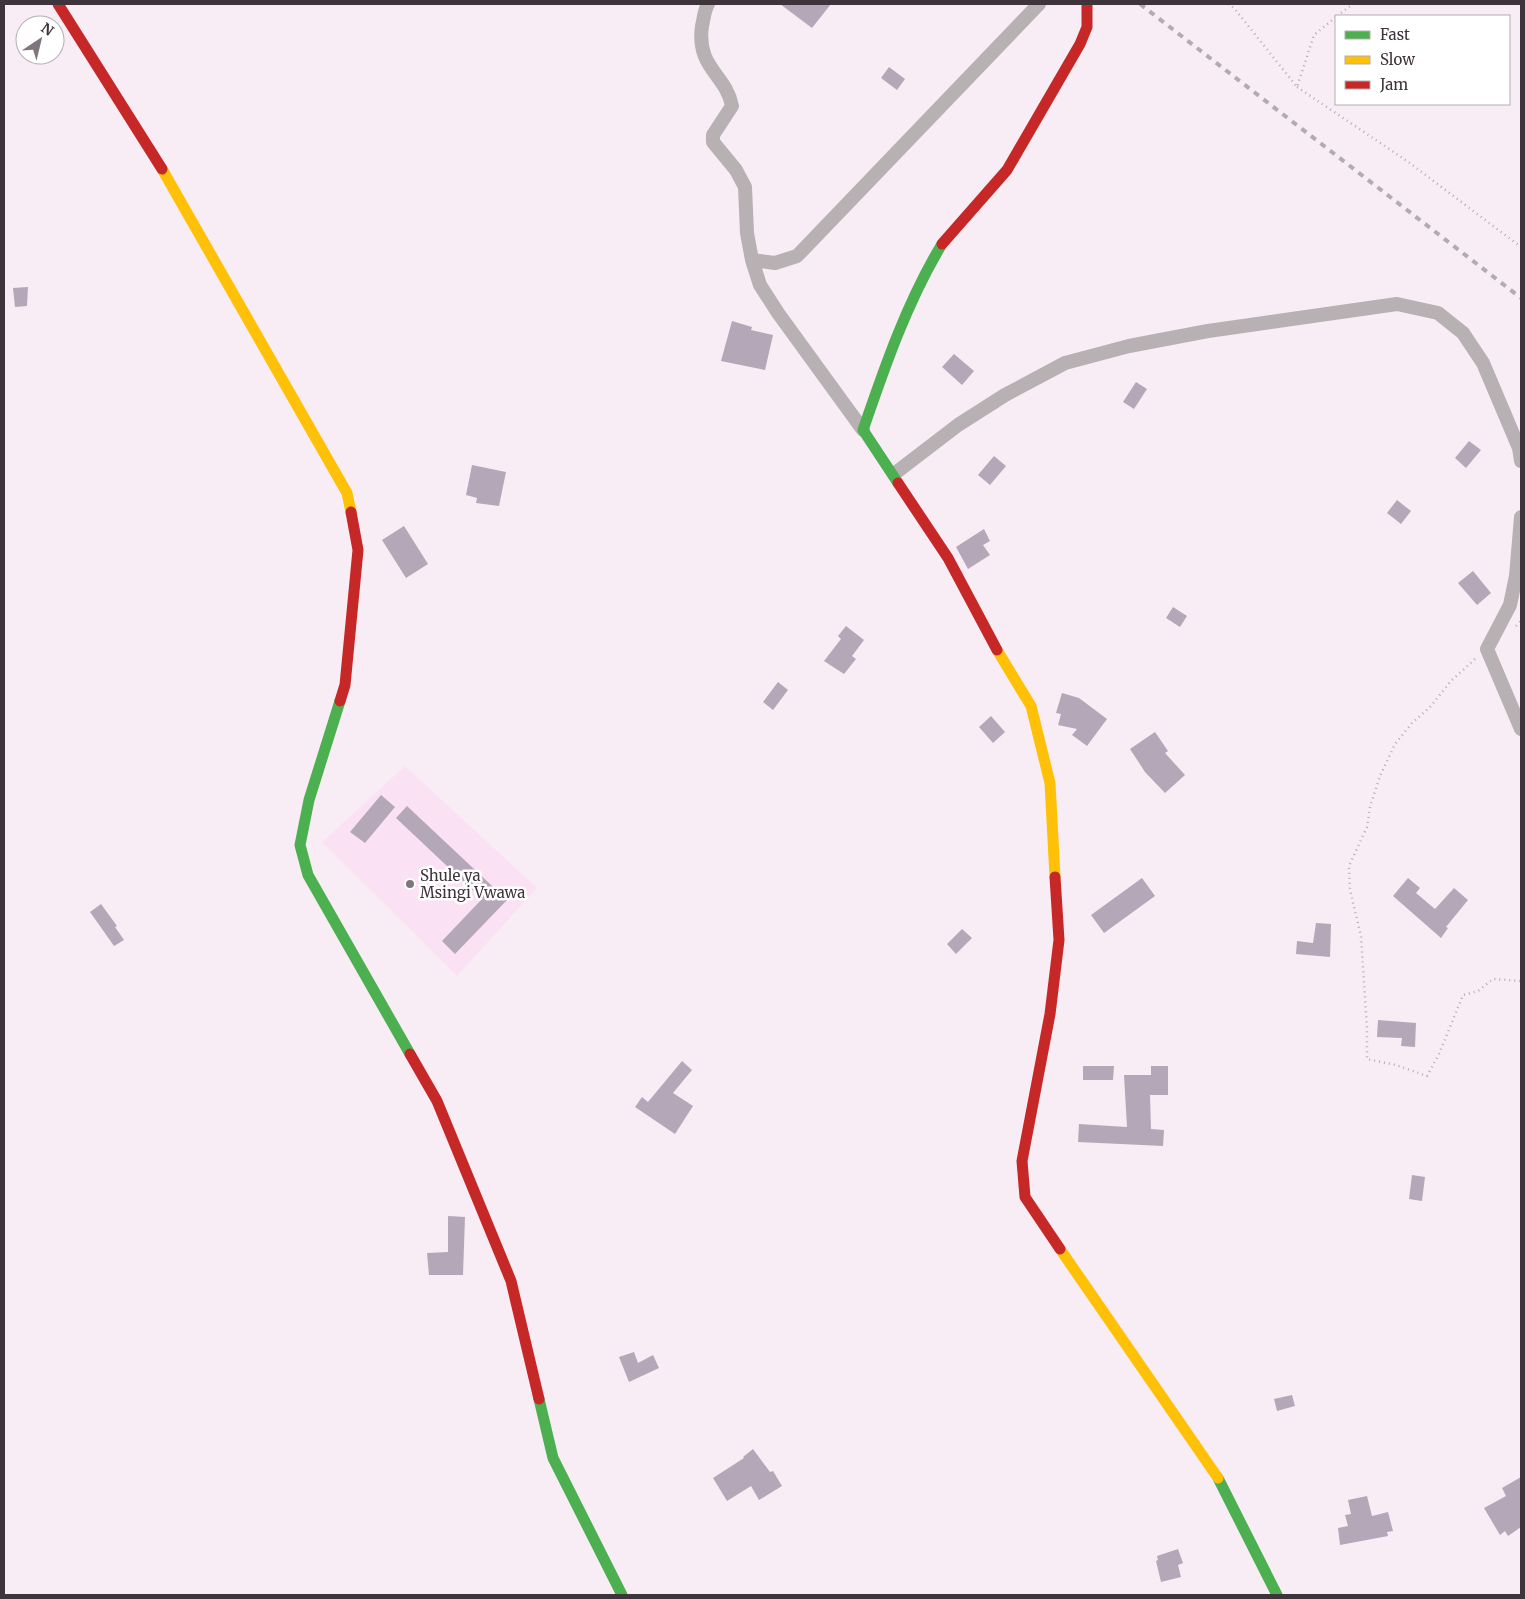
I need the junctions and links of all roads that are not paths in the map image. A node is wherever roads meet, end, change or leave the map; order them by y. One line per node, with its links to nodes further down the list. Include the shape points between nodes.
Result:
1 (58, 4): 11 (street, via 175,189 347,493 358,550 346,685 309,800 300,845 308,876 437,1100 511,1281 553,1458)
2 (708, 4): 5 (street, via 701,38 706,61 731,97 732,106 713,135 713,142 736,170 745,187)
3 (1039, 4): 5 (street, via 797,256 775,263)
4 (1087, 4): 6 (street, via 1087,27 1080,44 1007,170 946,237 926,270 890,350)
5 (752, 260): 6 (street, via 760,285 778,314)
6 (863, 430): 8 (street)
7 (1521, 461): 8 (street, via 1519,448 1483,363 1463,333 1438,313 1397,304 1208,331 1064,363 958,425)
8 (894, 474): 12 (street, via 948,558 1004,663 1031,706 1050,783 1059,940 1050,1014 1022,1161 1025,1197 1223,1486)
9 (1521, 517): 10 (street, via 1510,605 1487,649)
10 (1521, 729)
11 (622, 1595)
12 (1277, 1595)

